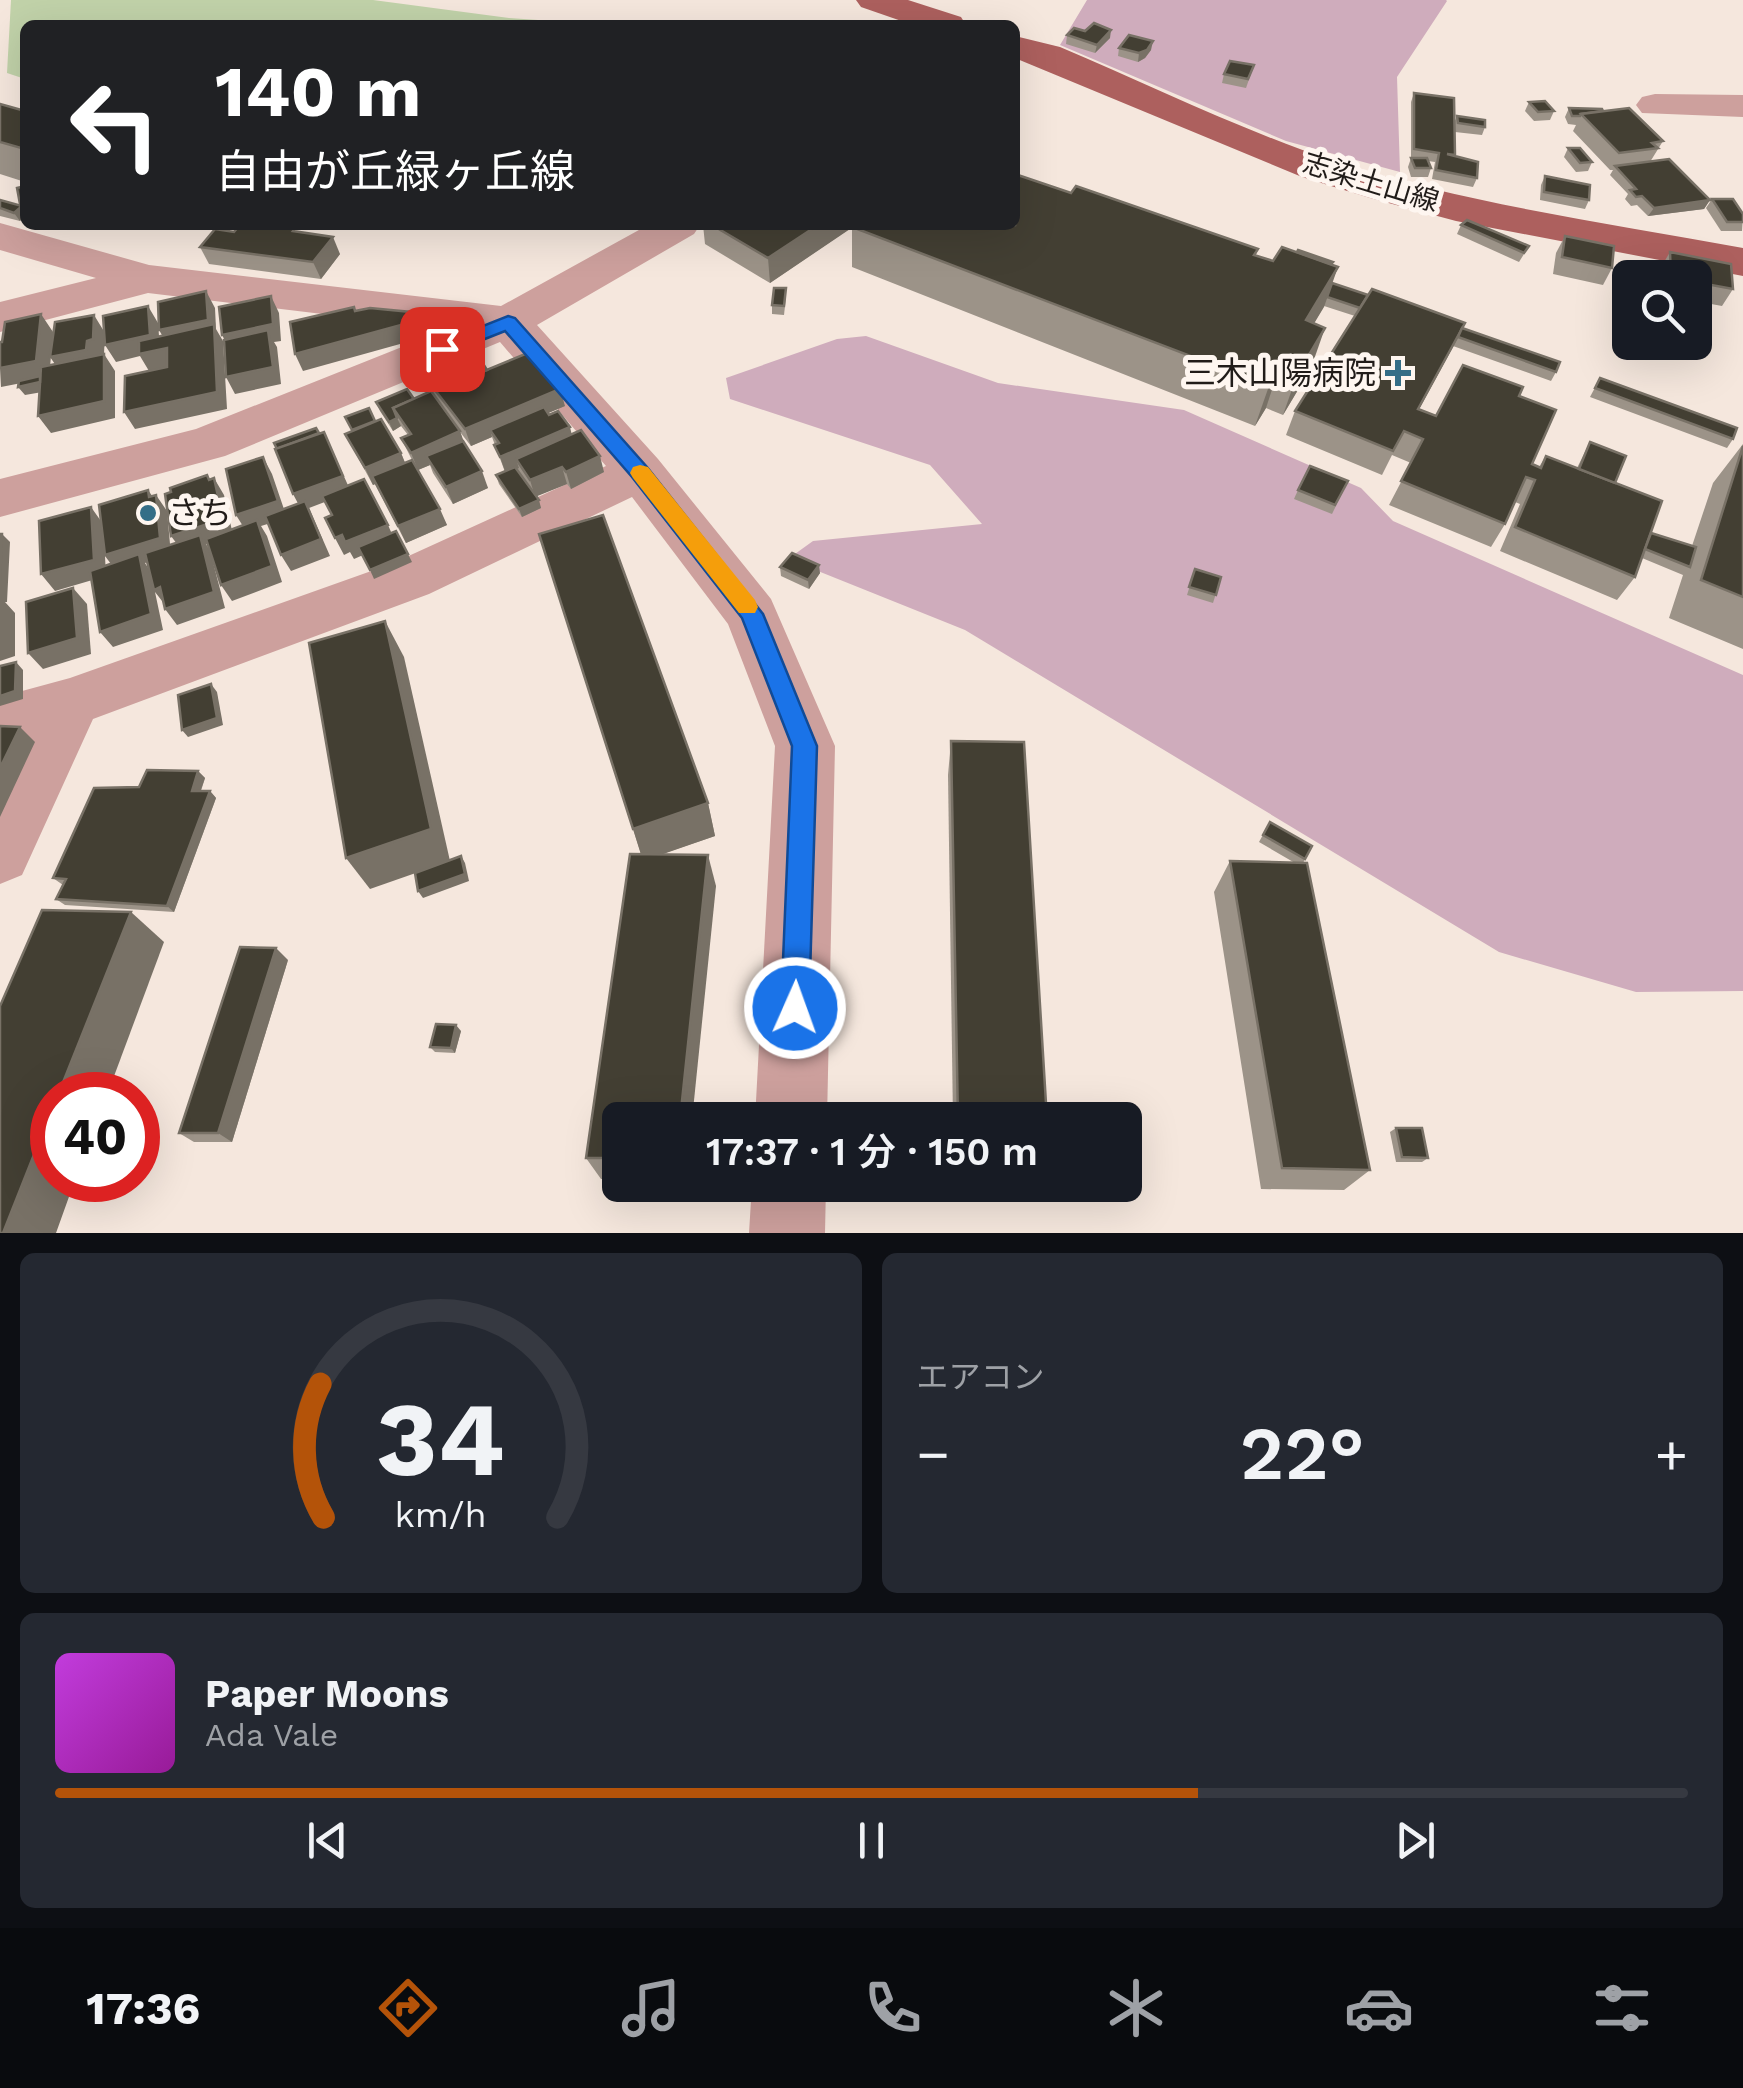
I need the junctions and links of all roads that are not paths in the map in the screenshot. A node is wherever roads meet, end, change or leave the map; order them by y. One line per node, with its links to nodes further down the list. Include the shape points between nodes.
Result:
1 (873, 0): 2 (main road)
2 (933, 20)
3 (1020, 48): 8 (main road, 志染土山線, via 1384,189)
4 (1655, 105): 5 (street)
5 (1743, 106)
6 (670, 230): 11 (street)
7 (0, 236): 9 (street)
8 (1743, 262)
9 (147, 280): 10 (street); 11 (street)
10 (0, 317)
11 (508, 322): 12 (street); 13 (street, via 208,444)
12 (640, 472): 14 (street, via 410,580); 17 (street, via 752,614 805,746)
13 (0, 498)
14 (72, 702): 15 (street); 16 (street)
15 (0, 722)
16 (0, 854)
17 (792, 1102)
18 (788, 1202): 19 (street)
19 (787, 1233)

